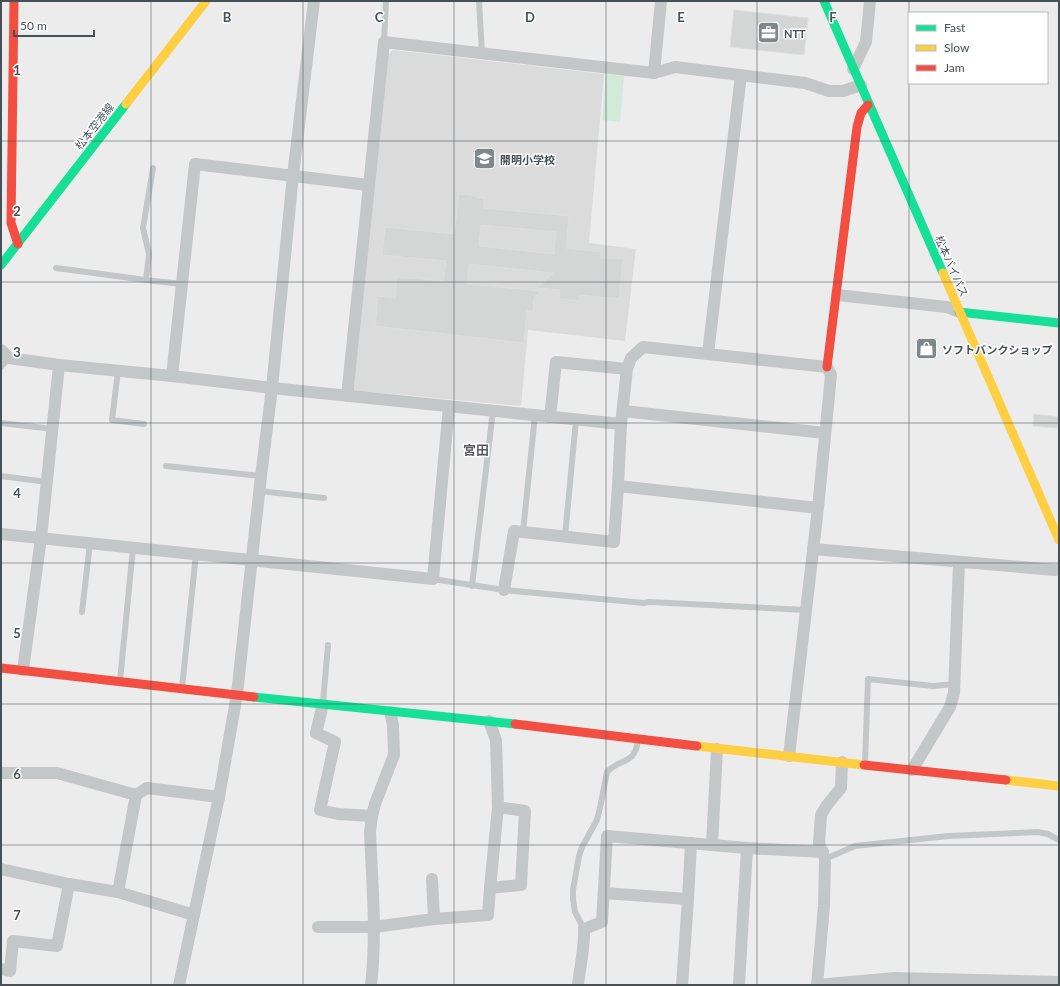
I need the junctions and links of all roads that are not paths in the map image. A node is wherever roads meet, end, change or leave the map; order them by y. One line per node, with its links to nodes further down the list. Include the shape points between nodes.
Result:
1 (14, 1): 19 (main road, via 11,223)
2 (206, 1): 19 (main road, 松本空港線)
3 (314, 1): 17 (street)
4 (386, 1): 9 (lane)
5 (479, 1): 10 (lane)
6 (661, 1): 12 (street)
7 (824, 1): 11 (main road, 松本バイパス)
8 (870, 1): 11 (street, via 866,42)
9 (384, 42): 10 (street); 18 (street)
10 (482, 53): 12 (street)
11 (854, 68): 14 (main road, 松本バイパス)
12 (654, 73): 13 (street, via 675,67)
13 (741, 75): 14 (street, via 805,84 829,91 843,91); 27 (street)
14 (860, 85): 15 (main road, 松本バイパス)
15 (868, 104): 24 (main road, via 861,114 857,127); 25 (main road, 松本バイパス)
16 (153, 168): 22 (lane, via 143,228 149,254)
17 (293, 175): 18 (street); 23 (street, via 195,164); 34 (street)
18 (368, 185): 35 (street)
19 (18, 244): 20 (main road, 松本空港線)
20 (1, 265)
21 (56, 268): 22 (lane)
22 (146, 280): 23 (lane)
23 (182, 284): 33 (street)
24 (837, 295): 25 (street, via 947,307); 30 (main road)
25 (959, 312): 26 (main road); 55 (main road, 松本バイパス)
26 (1059, 323)
27 (708, 354): 30 (street); 31 (street, via 643,347 631,358)
28 (4, 358): 29 (street)
29 (59, 365): 32 (street); 45 (street)
30 (827, 367): 46 (street, via 831,375)
31 (627, 369): 38 (street); 40 (street, via 556,362)
32 (118, 370): 33 (street); 43 (lane, via 112,420)
33 (172, 376): 34 (street)
34 (272, 388): 35 (street); 49 (street)
35 (347, 396): 36 (street)
36 (449, 406): 37 (street); 68 (street)
37 (493, 411): 39 (street); 69 (lane)
38 (623, 411): 44 (street); 46 (street)
39 (535, 415): 40 (street); 56 (lane)
40 (550, 417): 41 (street)
41 (576, 420): 44 (street); 58 (lane)
42 (1, 423): 45 (lane)
43 (144, 424)
44 (621, 424): 51 (street)
45 (52, 429): 50 (street)
46 (825, 434): 54 (street)
47 (166, 466): 49 (lane)
48 (1, 476): 50 (lane)
49 (261, 476): 52 (street)
50 (47, 482): 59 (street)
51 (618, 486): 54 (street); 58 (street, via 614,542)
52 (259, 491): 53 (lane); 65 (street)
53 (324, 498)
54 (818, 508): 63 (street)
55 (1056, 525): 60 (main road, 松本バイパス)
56 (523, 532): 58 (street); 70 (street, via 514,531)
57 (1, 534): 59 (street)
58 (566, 536)
59 (41, 538): 61 (street); 75 (street)
60 (1059, 540)
61 (90, 543): 62 (street); 72 (lane)
62 (133, 548): 64 (street); 76 (lane)
63 (813, 549): 66 (street); 71 (street)
64 (196, 554): 65 (street); 78 (lane)
65 (252, 560): 68 (street); 79 (street)
66 (959, 563): 67 (street, via 1055,570); 77 (street)
67 (1059, 568)
68 (433, 579): 69 (lane)
69 (472, 586): 70 (lane)
70 (504, 590): 71 (lane, via 644,603)
71 (806, 610): 85 (street)
72 (82, 612)
73 (328, 645): 80 (lane)
74 (1, 668): 75 (main road)
75 (23, 670): 76 (main road)
76 (120, 682): 78 (main road)
77 (954, 684): 87 (lane, via 932,686 868,679); 88 (street, via 950,707)
78 (182, 690): 79 (main road)
79 (237, 694): 80 (main road); 92 (street)
80 (323, 704): 81 (main road); 94 (street, via 316,733 335,742 320,810)
81 (390, 712): 82 (main road); 94 (street, via 394,755)
82 (489, 721): 83 (main road); 93 (street, via 496,740)
83 (638, 739): 84 (main road); 111 (lane, via 634,754 607,772 597,820 579,856 573,899 575,912)
84 (717, 749): 85 (main road); 97 (street)
85 (789, 756): 86 (main road)
86 (842, 762): 87 (main road); 99 (street, via 841,788 821,815 819,842)
87 (865, 764): 88 (main road)
88 (912, 770): 90 (main road)
89 (1, 772): 91 (street, via 57,773)
90 (1059, 786)
91 (136, 795): 92 (street, via 147,788); 104 (street)
92 (219, 797): 107 (street)
93 (498, 807): 103 (street); 103 (street, via 525,811 521,885)
94 (372, 816): 109 (street, via 370,831)
95 (1059, 840): 99 (lane, via 1038,832 948,836 855,846)
96 (691, 843): 97 (street); 105 (street, via 607,836); 106 (street)
97 (712, 845): 98 (street)
98 (748, 848): 99 (street); 118 (street)
99 (824, 855): 119 (street, via 824,906)
100 (1, 870): 102 (street)
101 (432, 879): 108 (street)
102 (69, 884): 104 (street); 112 (street, via 57,946 13,941 10,971)
103 (490, 888): 108 (street, via 488,915)
104 (118, 892): 107 (street)
105 (604, 893): 106 (street); 111 (street, via 602,922)
106 (688, 899): 117 (street)
107 (194, 915): 114 (street)
108 (434, 919): 109 (street)
109 (374, 927): 110 (street); 115 (street)
110 (318, 928)
111 (584, 929): 116 (street, via 585,940)
112 (1, 969)
113 (1059, 982): 119 (street, via 894,978)
114 (179, 985)
115 (371, 985)
116 (578, 985)
117 (682, 985)
118 (738, 985)
119 (817, 985)

